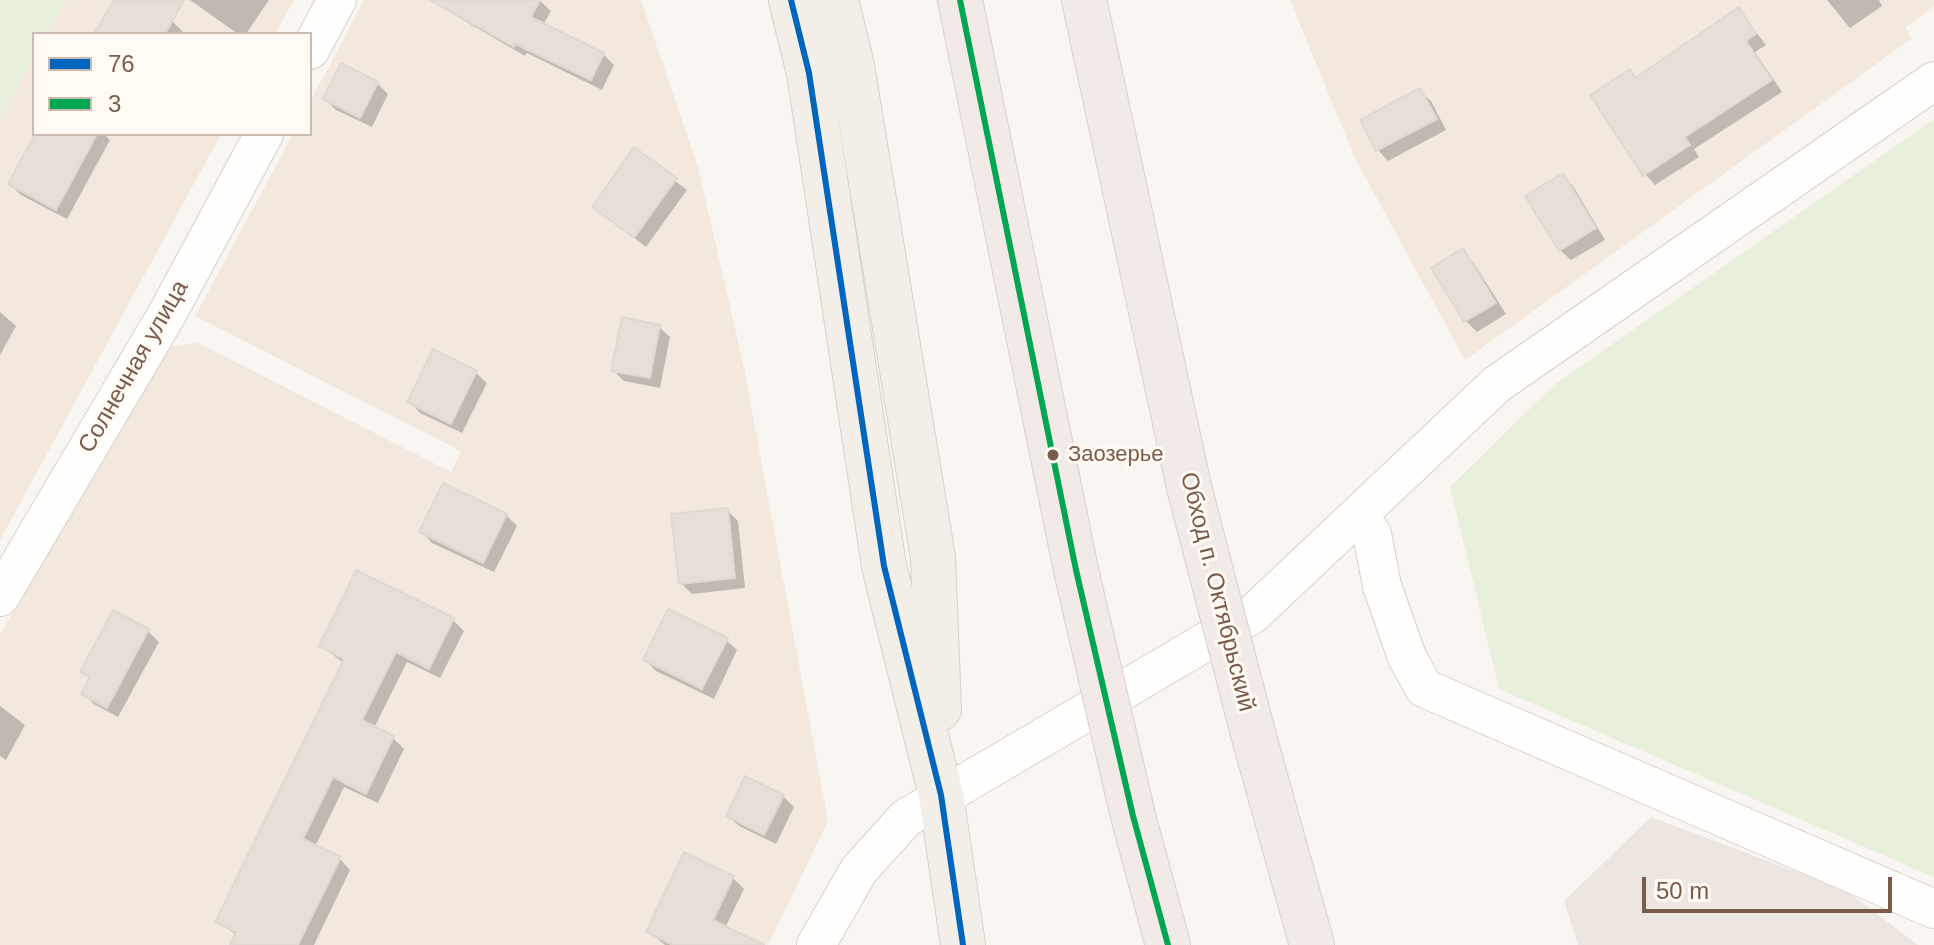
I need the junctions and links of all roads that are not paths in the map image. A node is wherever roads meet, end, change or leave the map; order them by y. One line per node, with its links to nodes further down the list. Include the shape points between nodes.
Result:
1 (337, 0): 6 (street)
2 (791, 0): 11 (main road, via 809,73 884,566)
3 (836, 0): 11 (main road, via 852,66 933,558)
4 (960, 0): 15 (highway, bridge, via 1076,570)
5 (1084, 0): 16 (highway, Обход п. Октябрьский, bridge, via 1189,487)
6 (312, 46)
7 (1934, 81): 9 (street, via 1497,384)
8 (263, 136): 10 (street, Солнечная улица, via 167,314)
9 (1357, 516): 11 (street, via 1239,624); 12 (street, via 1372,534 1382,586 1424,688)
10 (0, 597)
11 (941, 795): 13 (street, via 878,845); 14 (main road)
12 (1934, 909)
13 (816, 945)
14 (963, 945)
15 (1168, 945)
16 (1312, 945)

